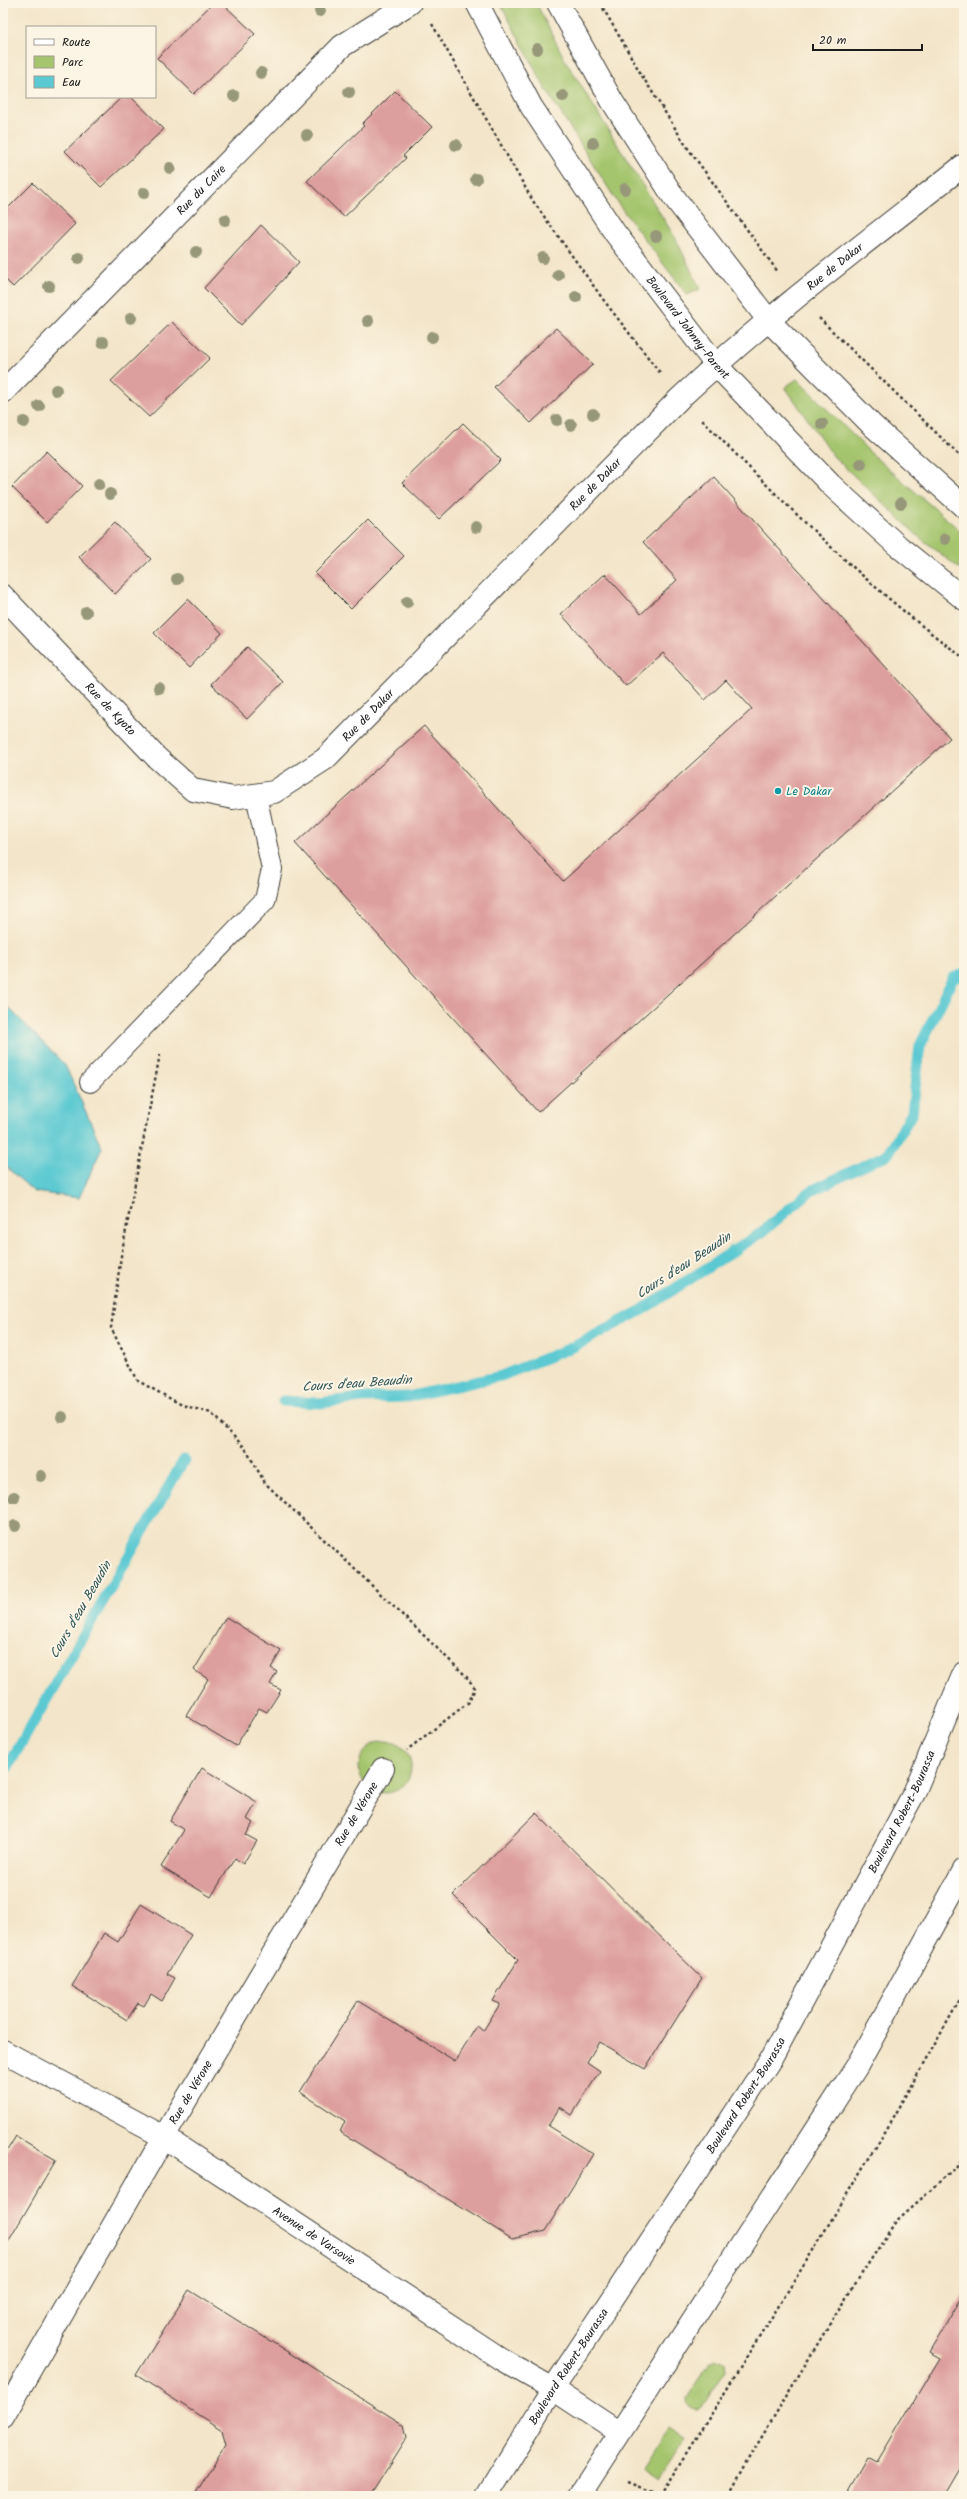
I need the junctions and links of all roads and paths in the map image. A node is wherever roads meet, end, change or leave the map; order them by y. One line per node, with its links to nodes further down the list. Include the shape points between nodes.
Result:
1 (410, 3): 10 (main road, Rue du Caire, via 342,46)
2 (477, 3): 9 (main road, Boulevard Johnny-Parent, via 531,106 615,233)
3 (558, 3): 8 (main road, via 612,101 673,196)
4 (600, 3): 6 (path, via 686,147)
5 (964, 165): 8 (main road, Rue de Dakar)
6 (771, 264)
7 (821, 320): 11 (path)
8 (769, 321): 9 (main road, Rue de Dakar); 12 (main road, via 873,426)
9 (716, 365): 14 (main road, Boulevard Johnny-Parent, via 831,485 898,546); 15 (main road, Rue de Dakar, via 680,398 326,759 274,792)
10 (3, 392)
11 (964, 460)
12 (964, 507)
13 (3, 596): 16 (main road, Rue de Kyoto, via 157,758 193,790)
14 (964, 599)
15 (256, 795): 16 (main road, Rue de Dakar); 18 (lane, via 272,869 265,900)
16 (233, 798)
17 (160, 1053): 20 (path, via 121,1256 111,1328 138,1381 182,1405 211,1413 245,1448 265,1483 465,1675 475,1688 469,1702)
18 (90, 1082)
19 (964, 1672): 26 (main road, Boulevard Robert-Bourassa, via 914,1793 772,2057)
20 (383, 1769): 24 (main road, Rue de Vérone)
21 (964, 1870): 28 (main road, via 857,2066)
22 (964, 1992): 30 (path, via 796,2279)
23 (3, 2051): 24 (main road, Avenue de Varsovie)
24 (164, 2137): 26 (main road, Avenue de Varsovie, via 501,2359); 27 (main road, Rue de Vérone)
25 (964, 2157): 33 (path, via 956,2168 896,2221 820,2341)
26 (553, 2389): 28 (main road, Avenue de Varsovie); 31 (main road, Boulevard Robert-Bourassa)
27 (3, 2417)
28 (618, 2432): 32 (main road)
29 (628, 2482): 30 (path)
30 (661, 2495)
31 (487, 2496)
32 (579, 2496)
33 (729, 2496)

